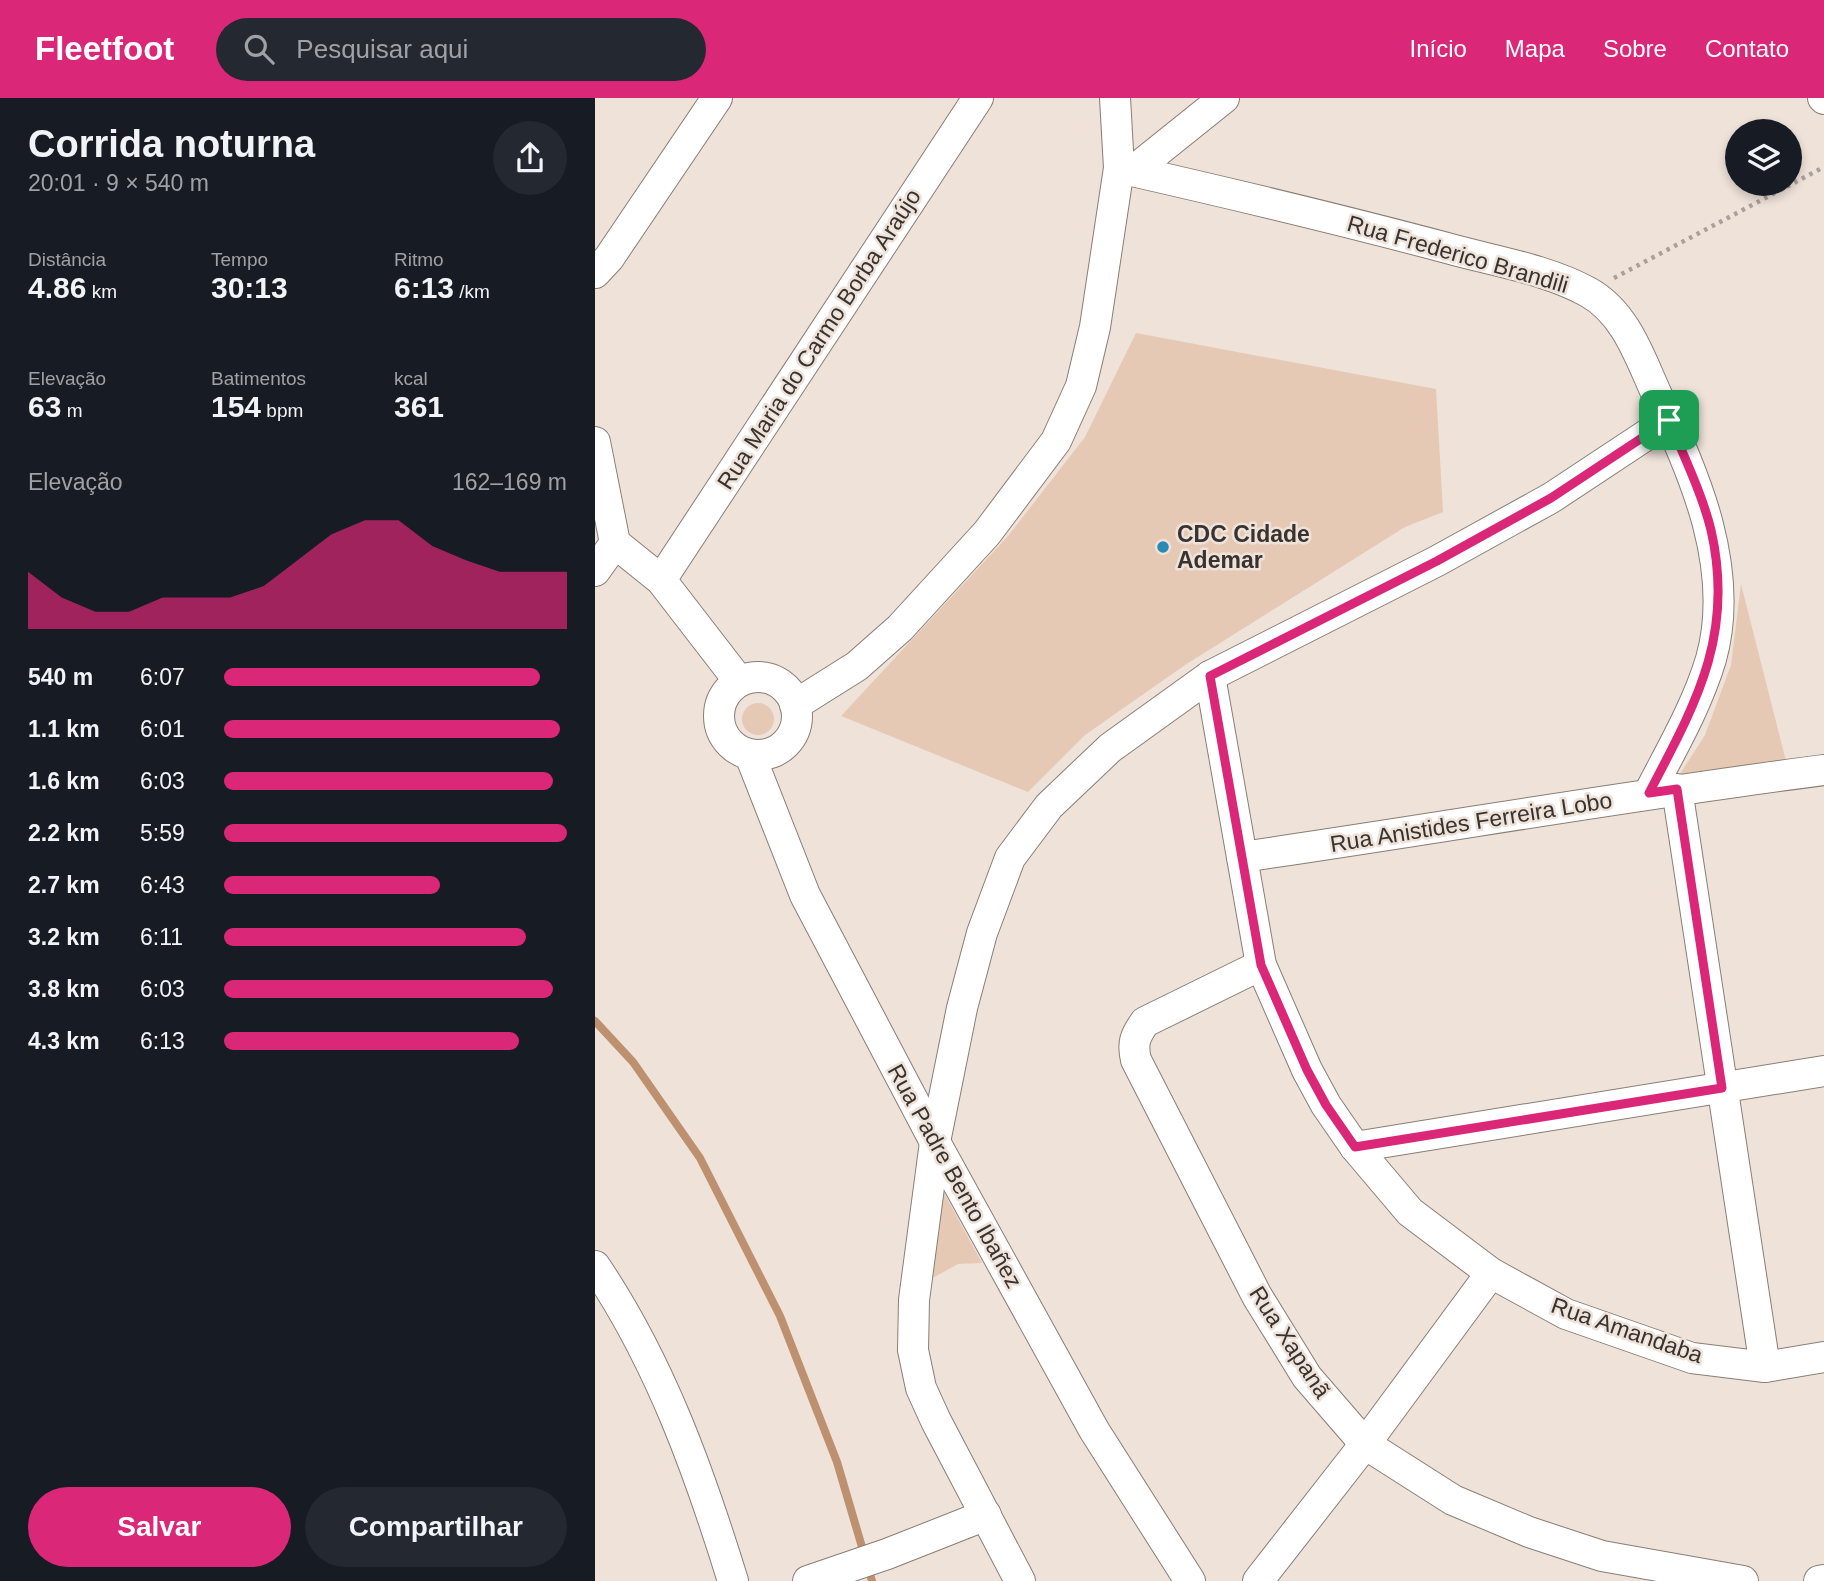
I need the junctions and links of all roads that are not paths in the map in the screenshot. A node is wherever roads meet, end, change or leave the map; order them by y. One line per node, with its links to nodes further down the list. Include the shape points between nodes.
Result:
1 (717, 98): 6 (street)
2 (978, 98): 11 (street, Rua Maria do Carmo Borba Araújo)
3 (1115, 98): 5 (street)
4 (1224, 98): 5 (street)
5 (1126, 170): 7 (street, Rua Frederico Brandili, via 1327,216 1542,274 1588,292 1622,322); 14 (street, via 1081,386 1056,441 987,533 900,628 857,666)
6 (600, 263)
7 (1669, 420): 12 (street, via 1551,498); 17 (street, Rua Frederico Brandili, via 1711,530 1719,606 1711,658)
8 (595, 442): 9 (street)
9 (615, 543): 10 (street); 11 (street)
10 (595, 571)
11 (661, 580): 13 (street)
12 (1210, 676): 18 (street, Rua Amandaba); 22 (street, via 1110,748 1049,806 1010,858 982,933 962,1007)
13 (739, 681): 14 (street, via 753,677 779,683); 15 (street, via 722,702 721,729 727,741)
14 (795, 705): 15 (street, via 797,718 787,743 764,756)
15 (750, 755): 22 (street, Rua Padre Bento Ibañez, via 805,895)
16 (1824, 770): 17 (street, Rua Anistides Ferreira Lobo)
17 (1663, 791): 18 (street, Rua Anistides Ferreira Lobo); 21 (street)
18 (1242, 857): 19 (street, Rua Amandaba)
19 (1261, 965): 23 (street, Rua Amandaba, via 1307,1070); 28 (street, Rua Xapanã, via 1145,1022 1133,1045 1136,1060 1257,1296 1307,1377)
20 (1824, 1071): 21 (street)
21 (1722, 1088): 23 (street); 27 (street)
22 (935, 1142): 29 (street, via 914,1300 913,1350 921,1388); 34 (street, Rua Padre Bento Ibañez, via 1094,1430)
23 (1355, 1147): 25 (street, Rua Amandaba, via 1410,1212)
24 (595, 1266): 31 (street, via 623,1307 653,1367 701,1479)
25 (1491, 1273): 27 (street, Rua Amandaba, via 1566,1314 1692,1357); 28 (street)
26 (1824, 1357): 27 (street, Rua Amandaba)
27 (1765, 1367)
28 (1365, 1444): 35 (street); 36 (street, Rua Xapanã, via 1453,1500 1529,1532 1602,1556)
29 (986, 1515): 32 (street); 33 (street)
30 (1824, 1580): 37 (street)
31 (733, 1581)
32 (808, 1581)
33 (1020, 1581)
34 (1190, 1581)
35 (1258, 1581)
36 (1743, 1581)
37 (1819, 1581)

